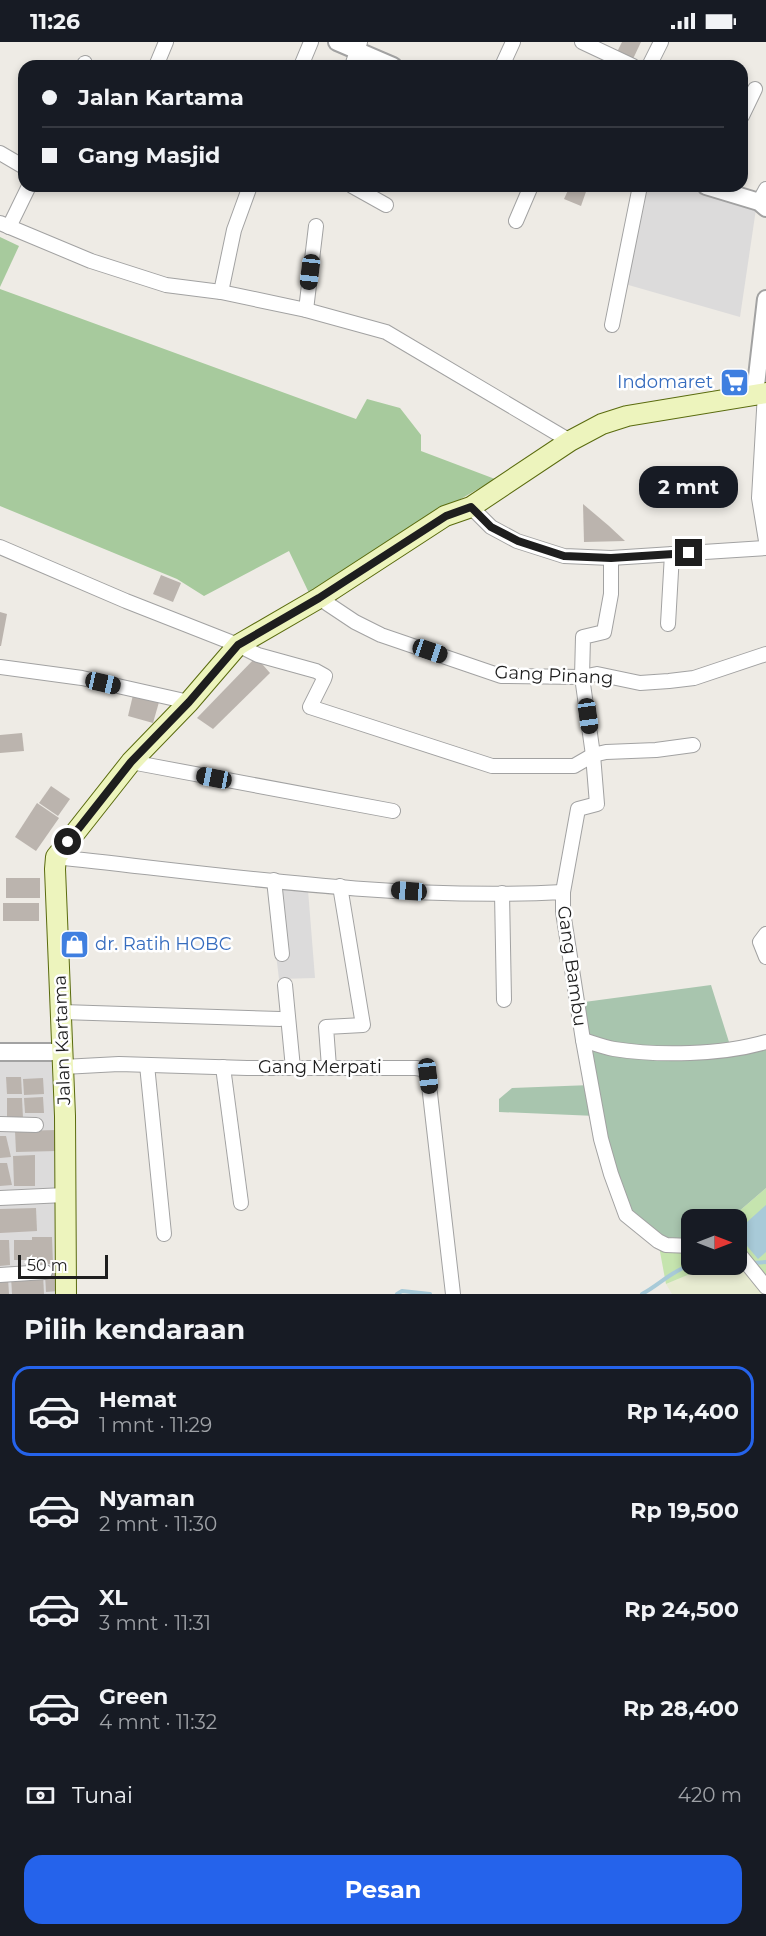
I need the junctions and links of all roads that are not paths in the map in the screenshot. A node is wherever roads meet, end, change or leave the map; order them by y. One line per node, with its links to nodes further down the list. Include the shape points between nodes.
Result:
1 (166, 42): 8 (street)
2 (311, 42): 9 (street)
3 (338, 42): 7 (street)
4 (513, 42): 11 (street)
5 (582, 42): 12 (street)
6 (661, 42): 13 (street)
7 (359, 46): 10 (street)
8 (158, 60)
9 (303, 60)
10 (383, 60)
11 (505, 60)
12 (620, 60)
13 (653, 60)
14 (755, 88): 15 (street)
15 (748, 103)
16 (0, 153): 17 (street)
17 (18, 164)
18 (25, 192): 27 (street)
19 (248, 192): 29 (street, via 234,230)
20 (363, 192): 25 (street)
21 (528, 192): 26 (street)
22 (639, 192): 32 (street)
23 (732, 192): 24 (street)
24 (764, 200)
25 (386, 205)
26 (516, 220)
27 (5, 225): 29 (street, via 91,261 166,285)
28 (316, 226): 31 (street)
29 (221, 292): 31 (street)
30 (766, 299): 33 (street)
31 (306, 310): 34 (street, via 386,332)
32 (612, 325)
33 (762, 393): 34 (main road, via 627,416); 36 (street, via 759,498)
34 (570, 441): 35 (main road)
35 (471, 507): 40 (street, via 491,527 518,541 564,556); 41 (main road, via 446,516)
36 (766, 541)
37 (0, 548): 43 (street)
38 (766, 548): 39 (street)
39 (672, 554): 40 (street); 42 (street)
40 (611, 558): 46 (street, via 611,594 604,632 583,637)
41 (319, 598): 43 (main road); 46 (street, Gang Pinang, via 381,635 501,676)
42 (668, 624)
43 (238, 645): 47 (main road); 49 (street, via 325,676 310,707 492,766 574,766)
44 (766, 654): 46 (street, Gang Pinang, via 694,678 640,683 604,675)
45 (0, 667): 47 (street, via 82,678)
46 (582, 677): 49 (street)
47 (189, 702): 50 (main road)
48 (693, 745): 49 (street)
49 (593, 755): 55 (street, via 597,804 578,809)
50 (131, 762): 51 (street); 52 (main road)
51 (393, 811)
52 (56, 857): 53 (street, Gang Bambu); 62 (main road, Jalan Kartama)
53 (274, 880): 54 (street, Gang Bambu); 58 (street)
54 (340, 886): 56 (street, Gang Bambu); 70 (street, via 363,1025 326,1027)
55 (563, 892): 56 (street, Gang Bambu); 64 (street, Gang Bambu)
56 (502, 893): 61 (street)
57 (766, 934): 59 (street, via 760,942)
58 (282, 954)
59 (766, 957)
60 (285, 985): 71 (street)
61 (504, 1000)
62 (62, 1012): 63 (street); 67 (main road, Jalan Kartama)
63 (280, 1019)
64 (583, 1040): 65 (street, via 613,1049 662,1054 726,1050); 78 (street, Gang Bambu, via 601,1138 626,1215 658,1241)
65 (766, 1042)
66 (0, 1052): 67 (street)
67 (62, 1059): 68 (street, Gang Merpati); 74 (main road, Jalan Kartama)
68 (147, 1065): 69 (street, Gang Merpati); 77 (street)
69 (223, 1067): 71 (street, Gang Merpati); 76 (street)
70 (329, 1067): 71 (street, Gang Merpati); 83 (street, Gang Merpati, via 416,1068 428,1076)
71 (293, 1068)
72 (0, 1124): 73 (street)
73 (36, 1125)
74 (65, 1195): 75 (street); 84 (main road, Jalan Kartama)
75 (0, 1198)
76 (241, 1203)
77 (164, 1234)
78 (681, 1246)
79 (747, 1262): 82 (street)
80 (45, 1272): 81 (street)
81 (0, 1275)
82 (766, 1287)
83 (453, 1293)
84 (66, 1294)

